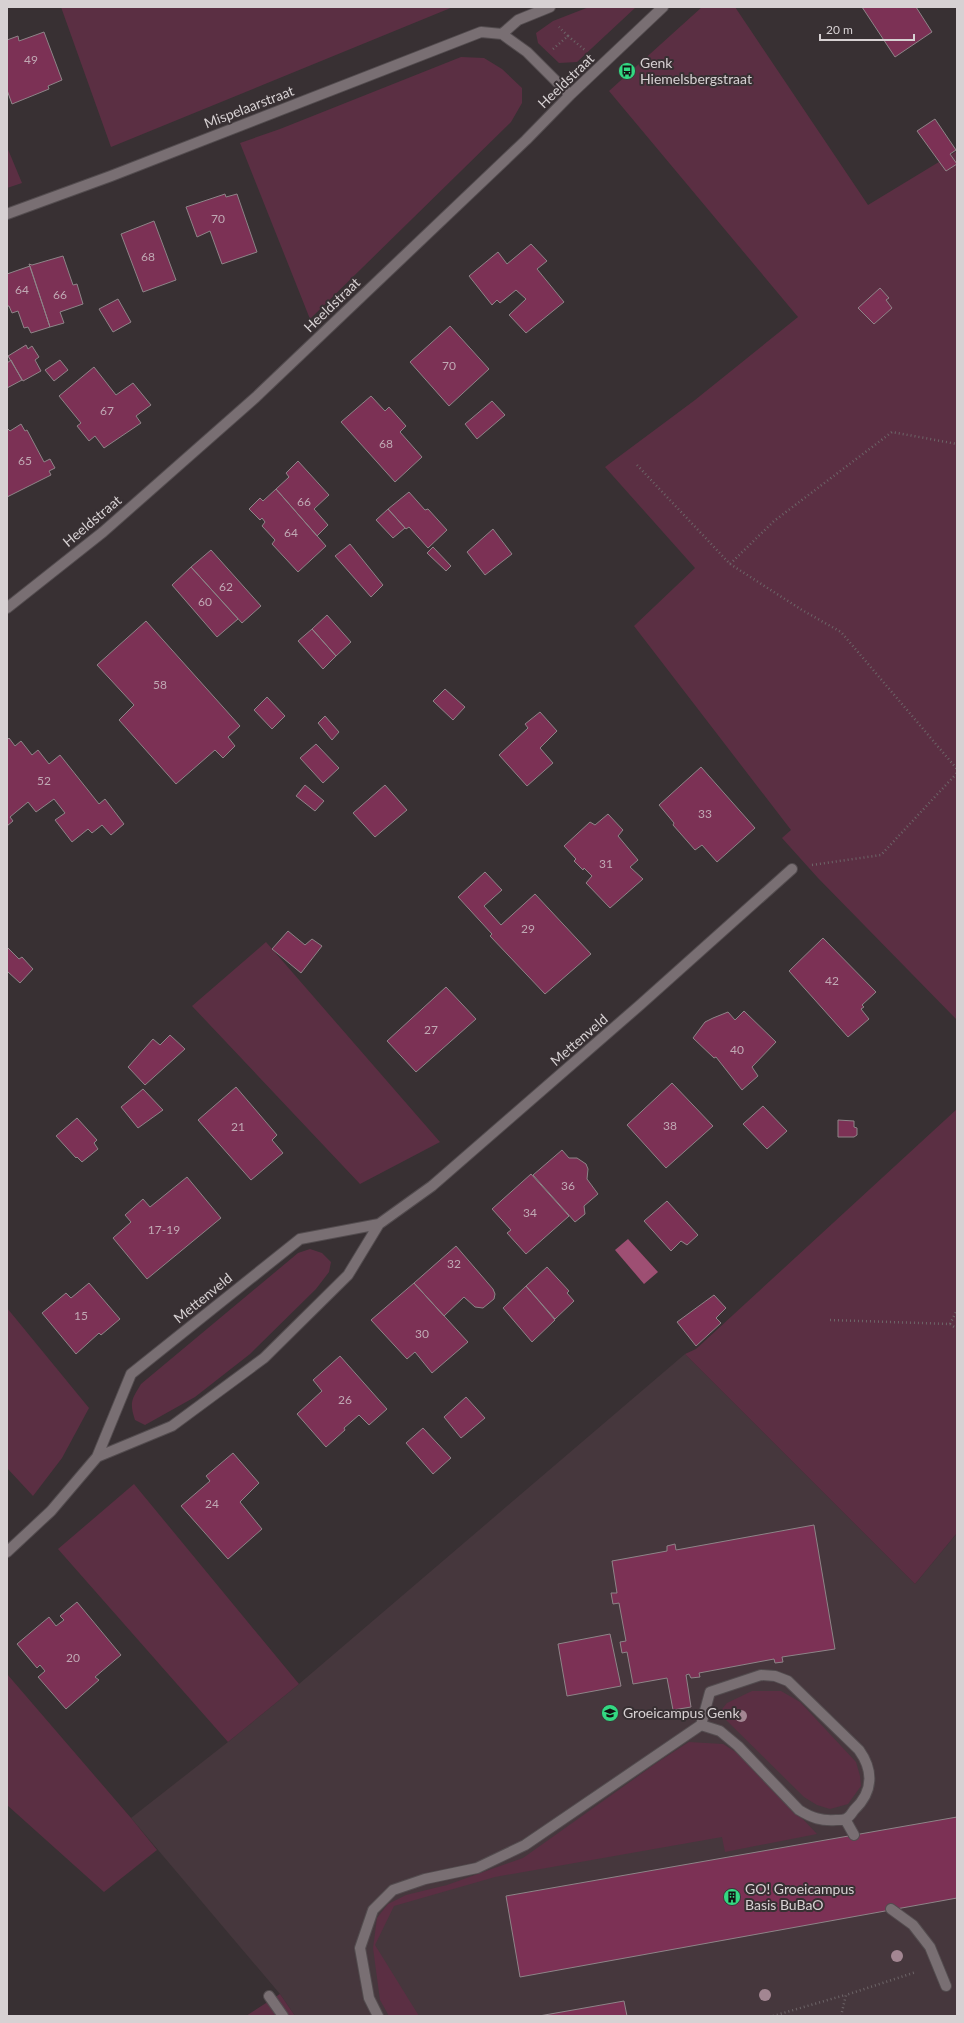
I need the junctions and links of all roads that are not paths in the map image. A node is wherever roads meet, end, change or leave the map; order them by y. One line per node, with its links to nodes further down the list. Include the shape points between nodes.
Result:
1 (550, 7): 3 (street, via 518,20)
2 (663, 7): 4 (street, Heeldstraat)
3 (502, 34): 4 (street, via 527,52); 5 (street, Mispelaarstraat, via 481,32)
4 (570, 95): 6 (street, Heeldstraat, via 256,397 103,532)
5 (7, 214)
6 (7, 608)
7 (792, 870): 8 (street, Mettenveld, via 432,1186)
8 (379, 1224): 9 (street, Mettenveld, via 348,1275 264,1358 172,1426); 9 (street, Mettenveld, via 300,1238 131,1374)
9 (97, 1457): 10 (street, Mettenveld, via 51,1511)
10 (7, 1552)
11 (701, 1725): 12 (street, via 720,1731 738,1746 799,1810 811,1818 824,1821); 12 (street, via 710,1692 761,1675 775,1676 788,1681 859,1750 866,1760 870,1770 867,1793 862,1803); 18 (street, via 526,1845 477,1868 425,1879 393,1890 373,1910 360,1948 369,1998)
12 (846, 1819): 13 (street)
13 (854, 1835)
14 (891, 1909): 15 (street, via 913,1925 930,1948)
15 (946, 1986)
16 (269, 1996): 17 (street)
17 (283, 2016)
18 (378, 2016)

